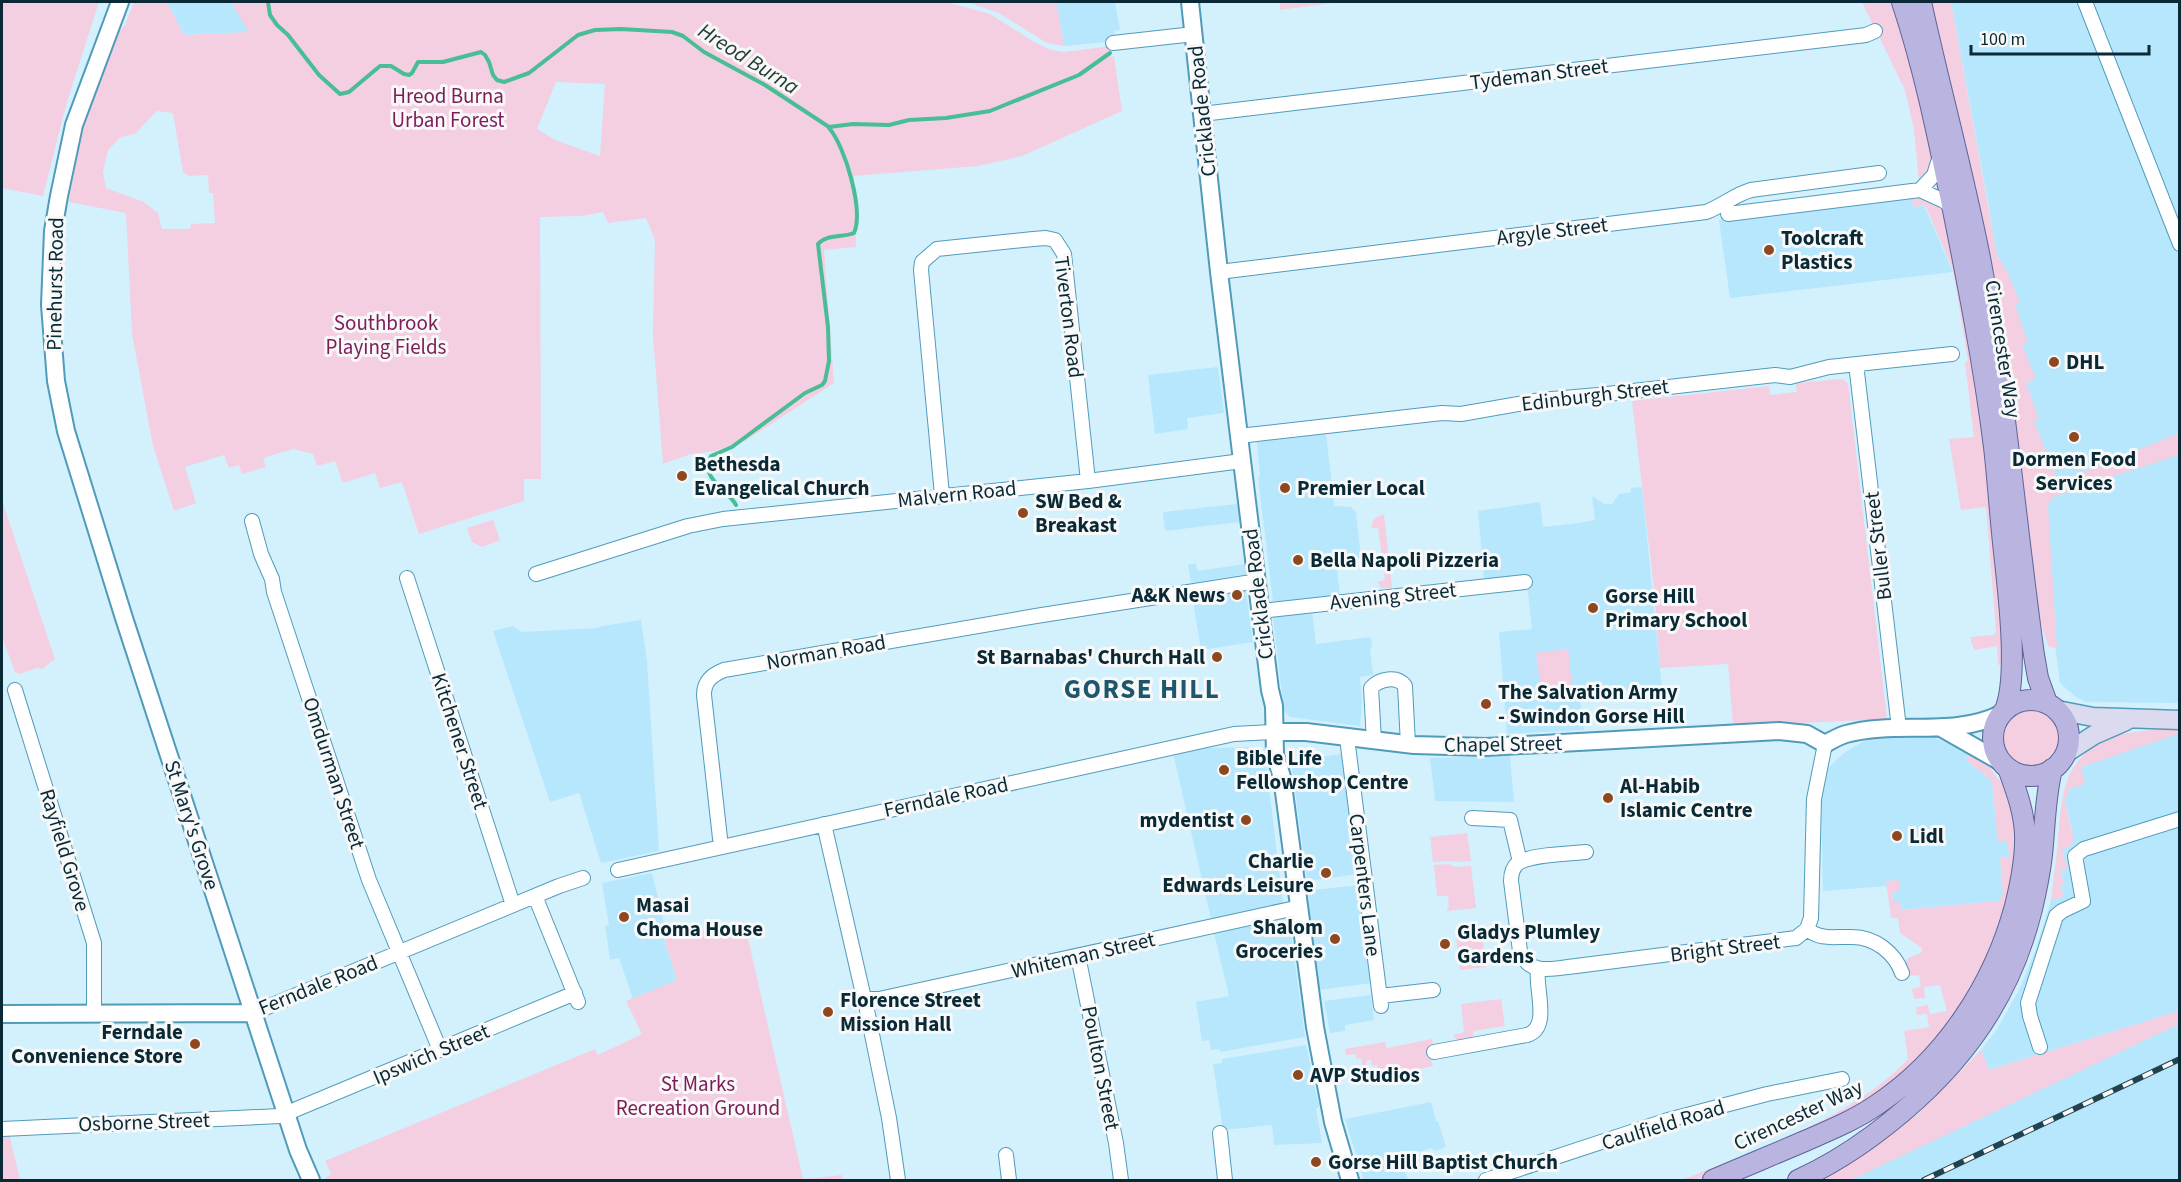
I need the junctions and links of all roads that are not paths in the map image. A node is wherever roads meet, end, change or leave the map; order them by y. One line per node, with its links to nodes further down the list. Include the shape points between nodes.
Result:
1 (120, 2): 29 (street, Pinehurst Road, via 74,125 53,231 50,305 53,357 66,430)
2 (1190, 2): 7 (street, Cricklade Road)
3 (1902, 2): 10 (main road, Cirencester Way)
4 (1921, 2): 31 (main road, Cirencester Way, via 1981,264 2008,433 2034,655 2038,678)
5 (2085, 2): 15 (street)
6 (1875, 31): 9 (street, Tydeman Street)
7 (1194, 34): 8 (street); 9 (street, Cricklade Road)
8 (1113, 43)
9 (1202, 114): 16 (street, Cricklade Road)
10 (1941, 151): 12 (street, via 1934,175); 13 (main road, Cirencester Way)
11 (1879, 173): 16 (street, Argyle Street, via 1751,190 1706,212)
12 (1920, 189): 13 (street); 14 (street)
13 (1953, 208): 32 (main road, Cirencester Way, via 1997,477 2011,650 2010,691)
14 (1728, 214)
15 (2180, 244)
16 (1219, 272): 19 (street, Cricklade Road)
17 (1952, 354): 18 (street, Edinburgh Street)
18 (1856, 364): 19 (street, Edinburgh Street, via 1790,377 1775,375 1571,396 1461,414); 35 (street, Buller Street)
19 (1239, 436): 20 (street, Cricklade Road)
20 (1242, 461): 21 (street, Malvern Road); 26 (street, Cricklade Road)
21 (1089, 481): 22 (street, Malvern Road); 22 (street, Tiverton Road, via 1064,254 1055,240 1022,240 937,249 922,262)
22 (942, 495): 24 (street, Malvern Road, via 707,521)
23 (257, 528): 57 (street, Omdurman Street, via 261,554 369,880)
24 (536, 574)
25 (407, 578): 54 (street, Kitchener Street)
26 (1258, 581): 28 (street, Cricklade Road); 48 (street, Norman Road, via 717,673 705,685 704,695)
27 (1525, 582): 28 (street, Avening Street)
28 (1261, 611): 37 (street, Cricklade Road)
29 (130, 638): 64 (street, St Mary's Grove)
30 (15, 690): 63 (street, Rayfield Grove, via 94,943)
31 (2052, 706): 32 (main road, via 2028,700); 33 (main road, via 2085,716); 42 (main road, via 2068,730)
32 (2003, 712): 36 (street, via 1980,723); 43 (main road, via 1996,722 1993,741)
33 (2128, 720): 34 (main road); 42 (main road)
34 (2180, 720)
35 (1899, 728): 36 (street); 40 (street, via 1848,734)
36 (1943, 729): 43 (street)
37 (1274, 732): 38 (street, Chapel Street); 47 (street, Ferndale Road, via 1234,734); 55 (street, Cricklade Road)
38 (1347, 738): 39 (street, Chapel Street); 61 (street, Carpenters Lane, via 1377,995)
39 (1374, 741): 41 (street, Chapel Street); 41 (street, via 1371,688 1377,682 1397,680 1405,686)
40 (1825, 744): 41 (street, Chapel Street, via 1807,734 1779,731 1486,747); 56 (street, Bright Street, via 1814,799 1812,912)
41 (1408, 745)
42 (2066, 753): 44 (main road)
43 (2005, 765): 44 (main road, via 2027,776); 81 (main road, Cirencester Way, via 2022,808 2022,874 1999,953 1960,1023 1933,1056 1876,1106 1829,1131)
44 (2052, 769): 82 (main road, via 2032,910 2012,971 1987,1019 1952,1066 1907,1109 1862,1143)
45 (1472, 818): 50 (street, via 1510,820)
46 (2180, 819): 66 (street, via 2084,849 2075,856 2084,901 2056,916 2028,1003)
47 (824, 824): 48 (street, Ferndale Road); 62 (street)
48 (722, 847): 51 (street, Ferndale Road)
49 (1586, 852): 50 (street)
50 (1520, 862): 59 (street, via 1513,868 1511,881 1520,951)
51 (618, 870)
52 (583, 878): 53 (street, Ferndale Road)
53 (535, 896): 54 (street, Ferndale Road); 67 (street, Ipswich Street, via 577,998)
54 (513, 905): 57 (street, Ferndale Road)
55 (1300, 907): 58 (street, Whiteman Street); 79 (street, Cricklade Road, via 1328,1101)
56 (1808, 929): 59 (street, Bright Street, via 1800,937 1786,941); 60 (street, via 1822,937 1863,938 1895,948)
57 (399, 953): 64 (street, Ferndale Road); 67 (street, Omdurman Street)
58 (1078, 956): 62 (street, Whiteman Street); 77 (street, Poulton Street)
59 (1532, 967): 68 (street, via 1541,1023 1536,1032 1449,1043)
60 (1902, 973)
61 (1433, 990)
62 (867, 999): 75 (street)
63 (94, 1013): 64 (street, Ferndale Road); 65 (street, Ferndale Road)
64 (253, 1013): 70 (street, St Mary's Grove)
65 (2, 1014)
66 (2040, 1047)
67 (440, 1050): 70 (street, Ipswich Street)
68 (1434, 1052)
69 (1842, 1079): 80 (street, Caulfield Road, via 1668,1120)
70 (286, 1113): 71 (street, Osborne Street); 74 (street, St Mary's Grove)
71 (2, 1129)
72 (1220, 1133): 78 (street)
73 (1006, 1155): 76 (street)
74 (311, 1180)
75 (898, 1180)
76 (1009, 1180)
77 (1121, 1180)
78 (1225, 1180)
79 (1350, 1180)
80 (1486, 1180)
81 (1713, 1180)
82 (1798, 1180)

